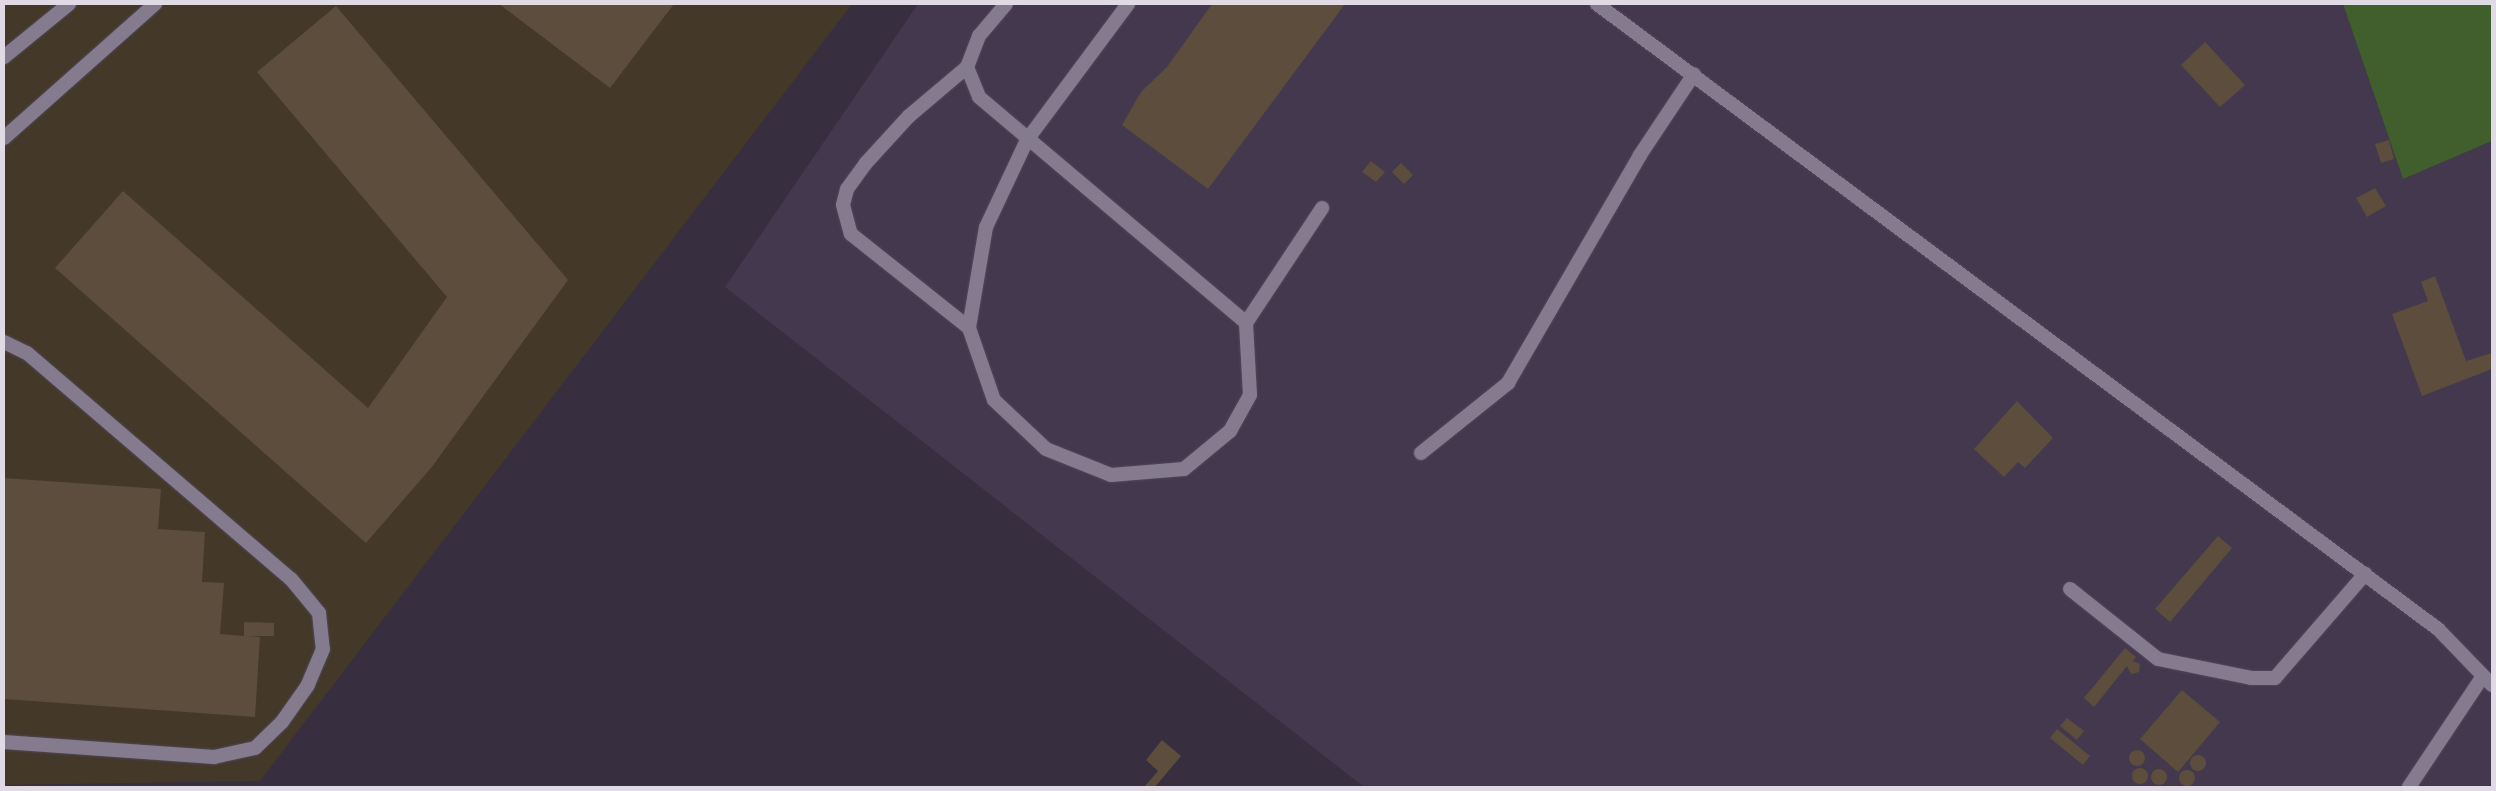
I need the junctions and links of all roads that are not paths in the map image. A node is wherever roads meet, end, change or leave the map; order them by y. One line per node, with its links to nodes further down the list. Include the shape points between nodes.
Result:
1 (69, 4): 6 (street)
2 (155, 4): 9 (street)
3 (1006, 4): 7 (street, via 979,36)
4 (1128, 4): 10 (street)
5 (1597, 4): 8 (street)
6 (4, 57)
7 (967, 67): 10 (street, via 979,97); 13 (street, via 909,116 866,163 847,189 843,205 851,234)
8 (1694, 74): 15 (street, via 1640,155 1508,383); 16 (street)
9 (4, 138)
10 (1027, 140): 12 (street); 13 (street, via 986,227)
11 (1322, 208): 12 (street)
12 (1246, 323): 13 (street, via 1250,395 1230,431 1184,468 1111,474 1046,449 994,400)
13 (970, 328)
14 (4, 342): 19 (street, via 27,353 291,579 319,613 323,650 308,685 282,722 255,748 214,757)
15 (1421, 453)
16 (2364, 574): 17 (street, via 2275,678 2251,678 2158,659); 18 (street, via 2438,629)
17 (2070, 589)
18 (2488, 680): 20 (street)
19 (4, 742)
20 (2409, 787)

